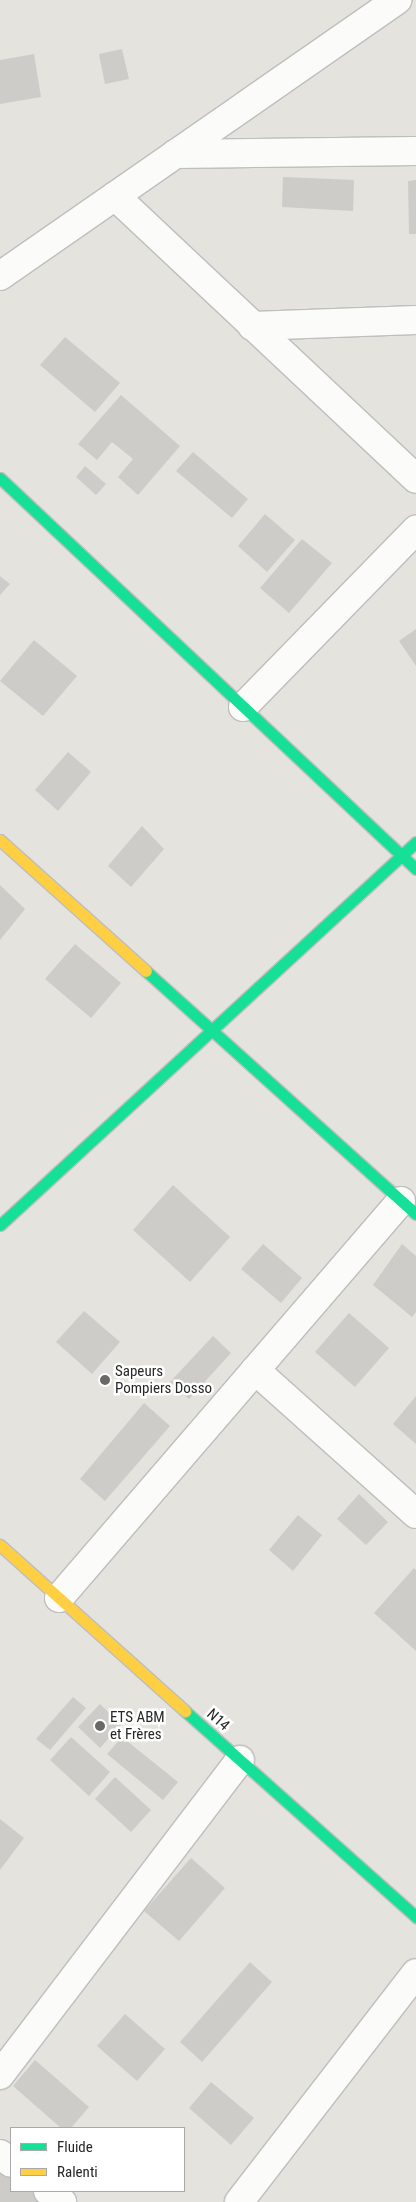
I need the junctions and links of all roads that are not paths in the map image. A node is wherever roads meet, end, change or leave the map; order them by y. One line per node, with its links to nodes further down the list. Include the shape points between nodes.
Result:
1 (397, 0): 3 (street)
2 (416, 151): 3 (street)
3 (175, 154): 4 (street)
4 (115, 196): 5 (street); 7 (street)
5 (0, 276)
6 (416, 320): 7 (street)
7 (252, 326): 8 (street)
8 (416, 480)
9 (2, 485): 11 (street)
10 (416, 530): 11 (street)
11 (243, 707): 14 (street)
12 (0, 840): 16 (street)
13 (416, 842): 14 (street)
14 (402, 856): 15 (street); 16 (street)
15 (416, 869)
16 (212, 1031): 17 (street); 18 (street)
17 (409, 1208): 19 (street)
18 (0, 1225)
19 (255, 1370): 20 (street); 22 (street)
20 (416, 1514)
21 (0, 1545): 22 (street, N14)
22 (59, 1598): 23 (street, N14)
23 (240, 1760): 24 (street, N14); 26 (street)
24 (416, 1917)
25 (416, 1973): 31 (street)
26 (0, 2074)
27 (0, 2154): 28 (street)
28 (10, 2162)
29 (49, 2192): 30 (street)
30 (62, 2202)
31 (238, 2202)

